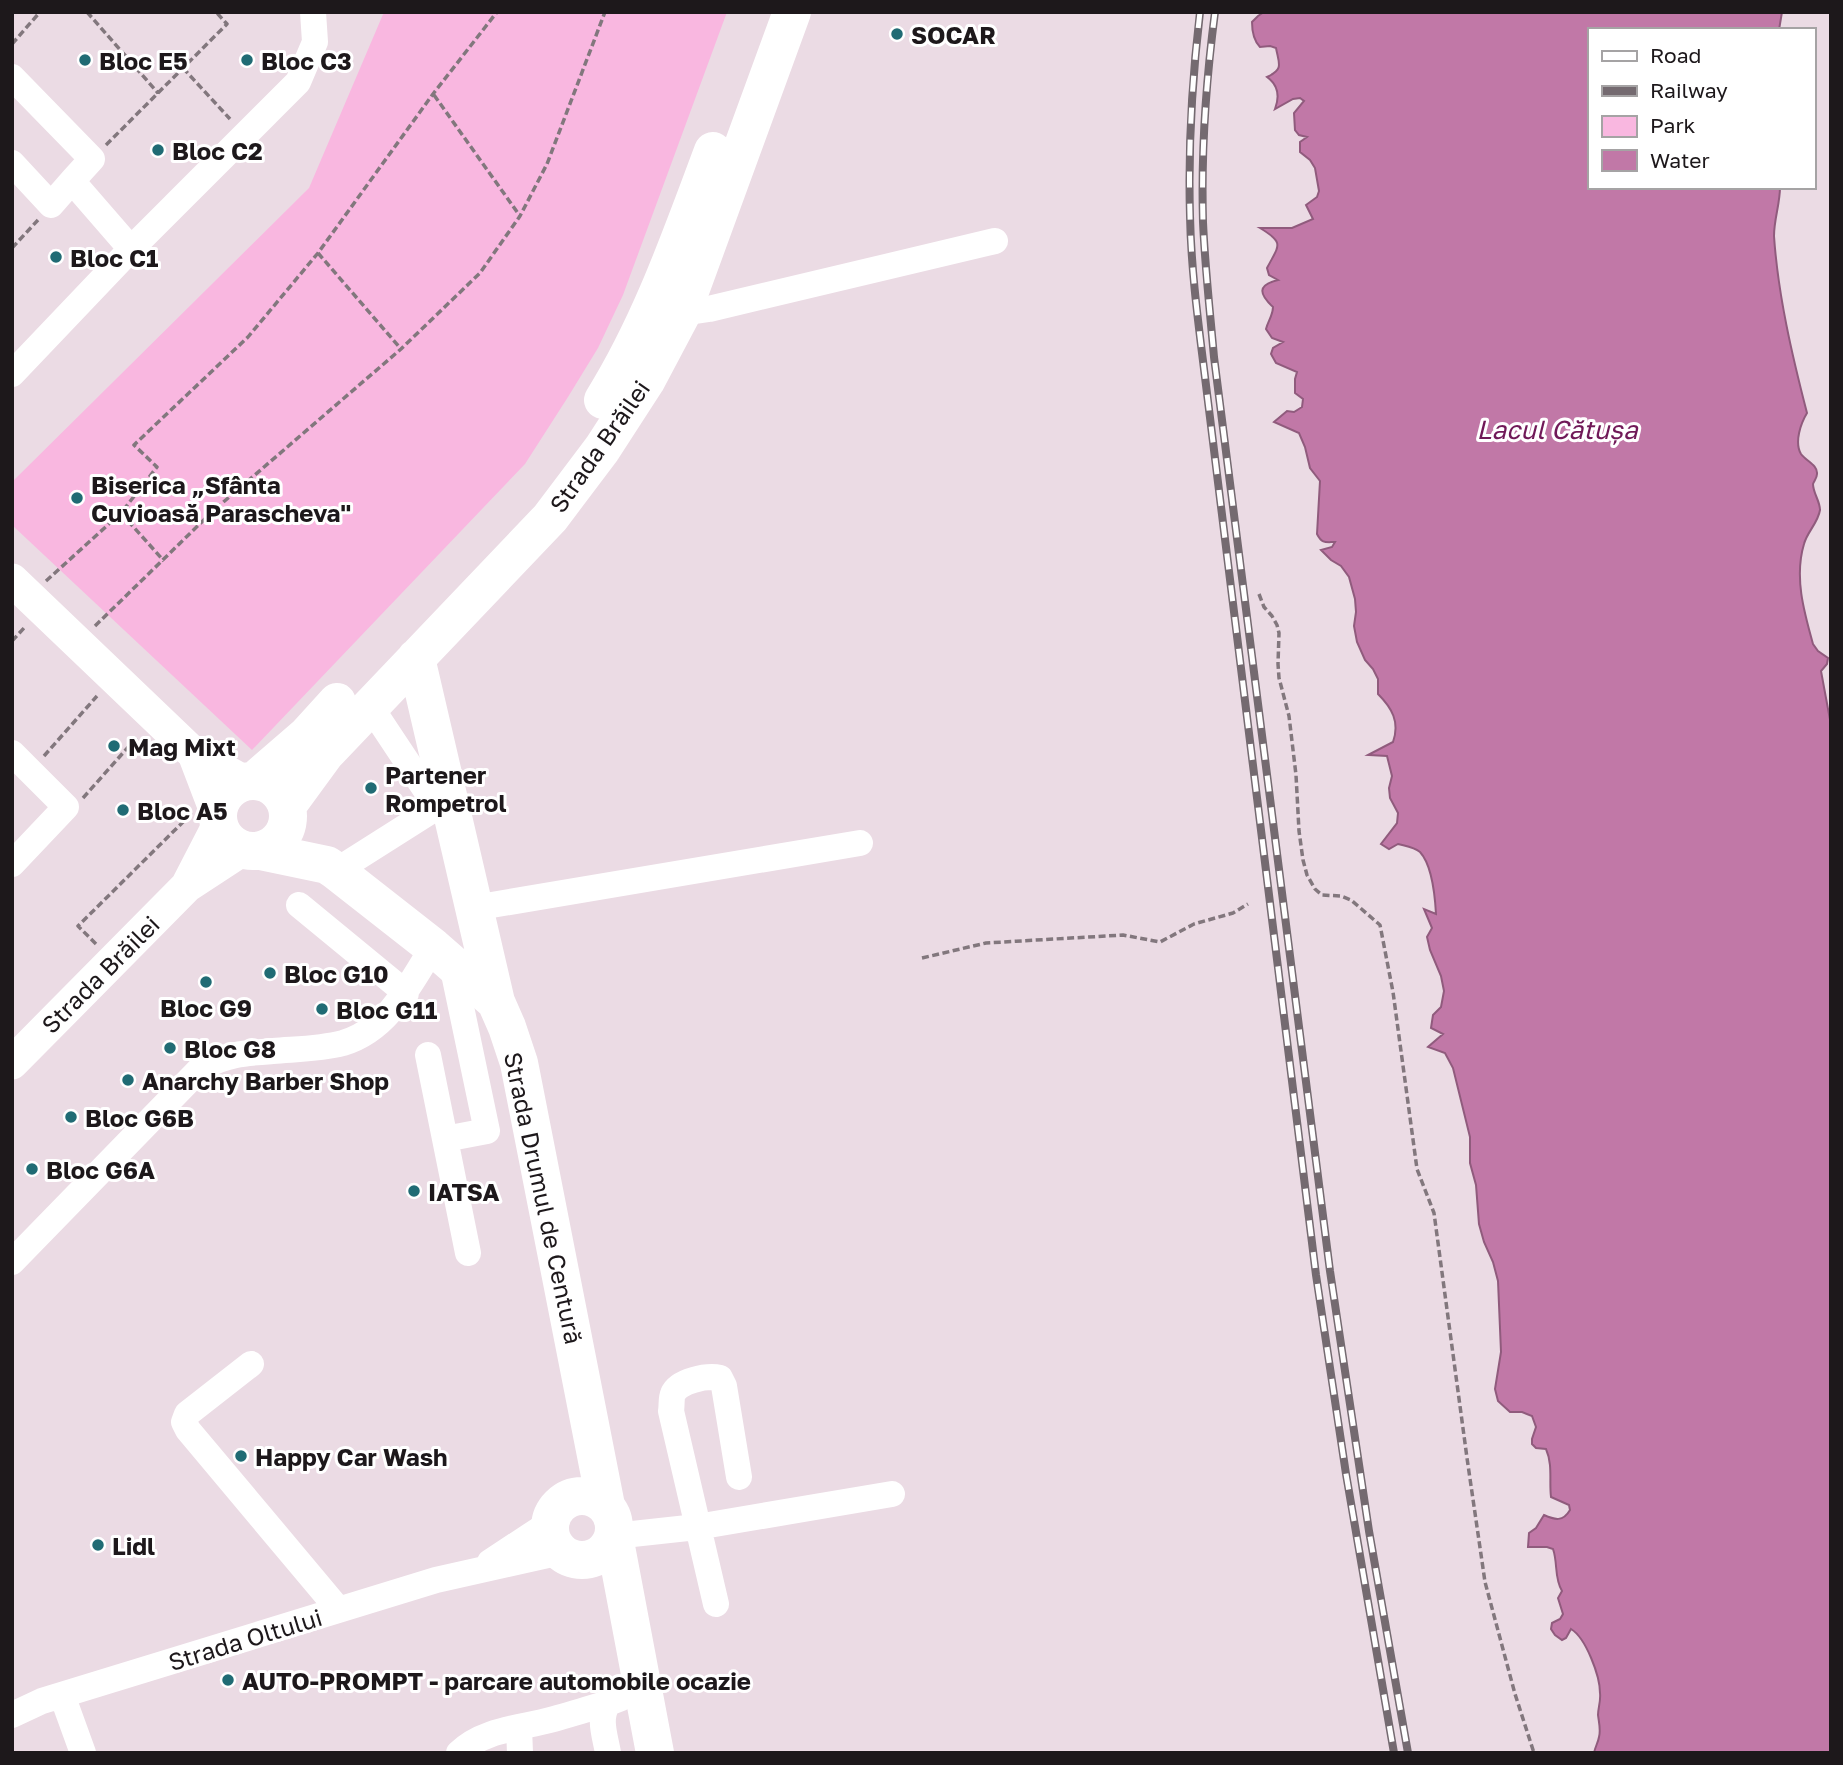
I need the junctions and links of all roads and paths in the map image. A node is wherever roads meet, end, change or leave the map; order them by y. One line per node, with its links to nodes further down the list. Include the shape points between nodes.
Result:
1 (40, 12): 9 (path)
2 (87, 12): 12 (path)
3 (216, 12): 10 (path, via 227,24)
4 (313, 12): 14 (street, via 315,42 298,82)
5 (497, 12): 13 (path)
6 (605, 12): 19 (path, via 547,164)
7 (766, 12): 39 (highway, Strada Brăilei, via 660,290 623,368 581,434 530,501 454,582 307,735)
8 (792, 12): 24 (highway, Strada Brăilei)
9 (12, 44)
10 (183, 68): 12 (path); 14 (path)
11 (12, 77): 15 (street)
12 (158, 93): 15 (path)
13 (433, 94): 19 (path); 23 (path)
14 (245, 136): 22 (street)
15 (92, 159): 17 (street)
16 (12, 163): 18 (street)
17 (72, 181): 18 (street); 22 (street)
18 (51, 205): 21 (path)
19 (520, 216): 25 (path, via 480,273)
20 (995, 241): 24 (street)
21 (12, 248)
22 (131, 249): 26 (street)
23 (318, 253): 25 (path); 27 (path, via 248,337 134,445 157,467)
24 (682, 313): 32 (highway, Strada Brăilei, via 646,381 550,518)
25 (401, 349): 28 (path, via 214,511)
26 (12, 374)
27 (121, 513): 28 (path); 29 (path)
28 (164, 561): 31 (path)
29 (21, 588): 31 (main road)
30 (1259, 594): 79 (path, via 1279,633 1279,678 1289,716 1307,875 1322,895 1351,900 1380,925 1417,1170 1434,1213 1486,1582)
31 (79, 642): 33 (main road)
32 (416, 658): 34 (highway, Strada Brăilei); 41 (highway)
33 (114, 676): 37 (main road); 38 (path)
34 (370, 706): 41 (street); 42 (highway, Strada Brăilei, via 325,754)
35 (131, 727): 40 (path, via 139,735 79,803)
36 (12, 753): 38 (street)
37 (194, 754): 39 (main road); 43 (main road)
38 (31, 772): 40 (street)
39 (249, 781): 42 (highway, via 275,788); 43 (highway, Strada Brăilei, via 234,787 220,806)
40 (66, 807): 45 (street)
41 (443, 808): 46 (street); 49 (highway)
42 (288, 812): 43 (highway, Strada Brăilei, via 285,833 274,845); 46 (highway, Strada Drumul de Centură)
43 (227, 830): 46 (highway, Strada Drumul de Centură); 50 (path, via 187,818 78,926); 56 (main road, Strada Brăilei, via 187,886)
44 (860, 843): 49 (street)
45 (12, 863)
46 (332, 868): 51 (highway, Strada Drumul de Centură)
47 (1248, 904): 52 (path, via 1160,942 1123,935 986,943)
48 (299, 905): 53 (street)
49 (474, 908): 54 (highway)
50 (104, 952)
51 (442, 956): 53 (street); 54 (highway, Strada Drumul de Centură); 57 (street, via 487,1131)
52 (922, 958)
53 (406, 993): 59 (street, via 365,1034 346,1042 229,1055 201,1069)
54 (496, 1002): 61 (highway, Strada Drumul de Centură, via 519,1063)
55 (428, 1055): 57 (street)
56 (12, 1063)
57 (445, 1139): 58 (street)
58 (468, 1253)
59 (12, 1262)
60 (251, 1364): 69 (street, via 187,1414 184,1422)
61 (594, 1446): 64 (highway, Strada Drumul de Centură); 66 (highway)
62 (739, 1476): 65 (street, via 720,1378 680,1384 672,1395 671,1411)
63 (892, 1494): 65 (street)
64 (610, 1521): 65 (street); 66 (highway, via 600,1501 579,1496); 66 (highway, via 607,1549 589,1560); 68 (highway, Strada Drumul de Centură)
65 (697, 1527): 67 (street)
66 (565, 1534): 68 (highway); 69 (street, Strada Oltului, via 480,1569)
67 (716, 1604)
68 (627, 1607): 70 (highway, Strada Drumul de Centură)
69 (339, 1609): 71 (street, Strada Oltului)
70 (643, 1691): 72 (street); 78 (highway, Strada Drumul de Centură)
71 (62, 1695): 73 (street, Strada Oltului); 75 (street)
72 (608, 1703): 74 (street); 77 (street, via 602,1721)
73 (12, 1715)
74 (519, 1740): 76 (street, via 490,1734)
75 (83, 1753)
76 (459, 1753)
77 (608, 1753)
78 (655, 1753)
79 (1534, 1753)

